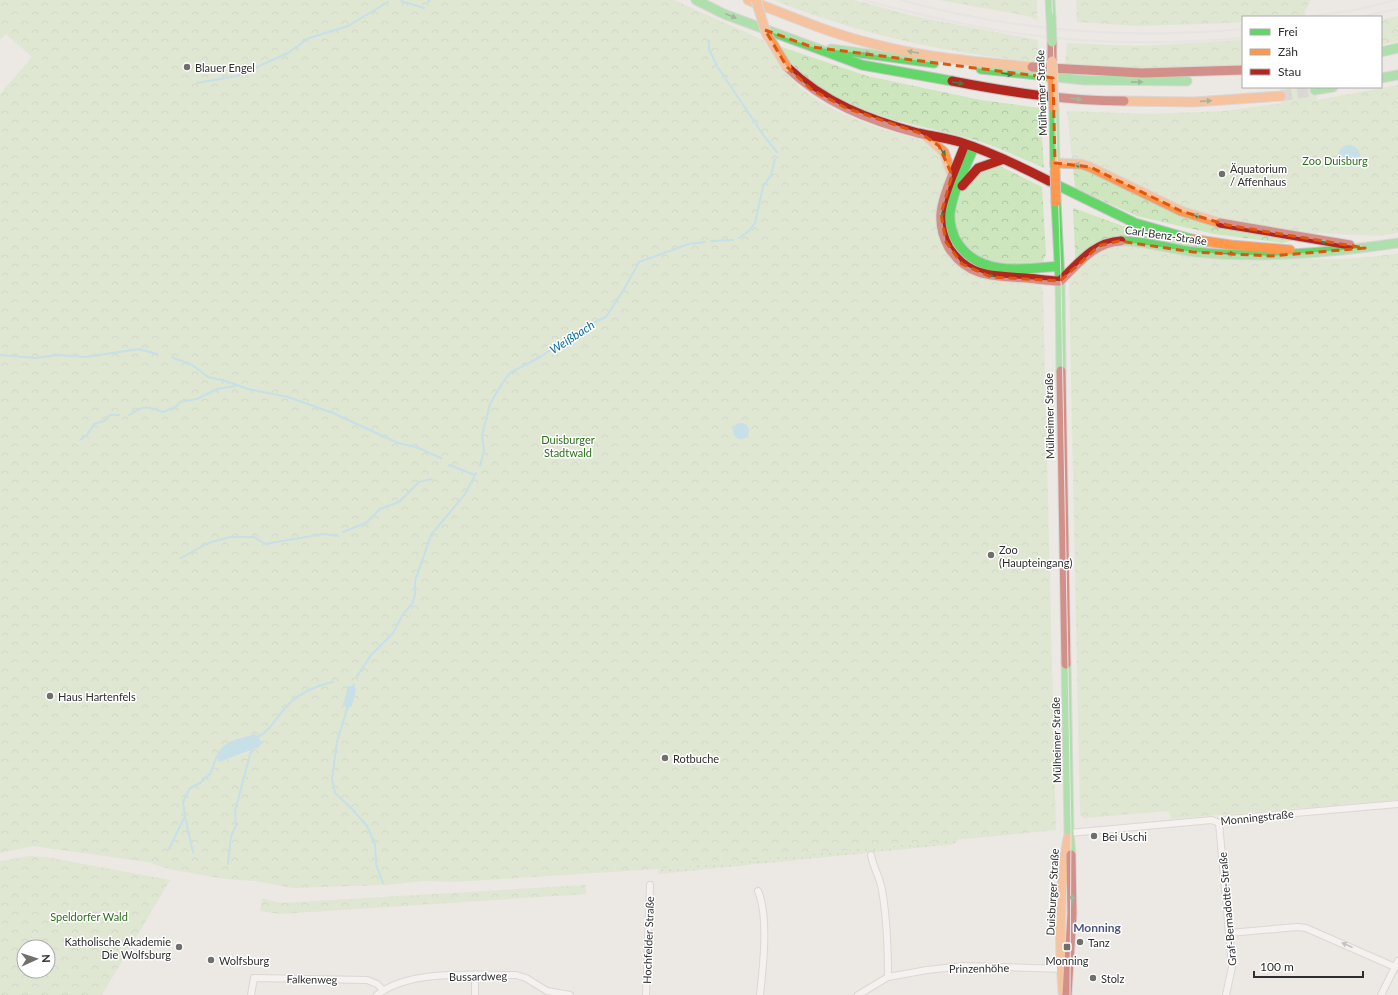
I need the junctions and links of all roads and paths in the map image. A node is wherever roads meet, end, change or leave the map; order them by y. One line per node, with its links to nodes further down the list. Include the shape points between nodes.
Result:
1 (696, 0): 5 (main road, one-way to 5, via 724,14)
2 (748, 0): 10 (main road, one-way to 2, via 1194,74 1095,73 1021,67 938,56 876,45)
3 (756, 0): 17 (main road, Carl-Benz-Straße, bridge, via 766,33 787,67 802,82 833,102 886,124)
4 (1050, 0): 20 (main road, Mülheimer Straße, bridge)
5 (812, 47): 12 (main road, one-way to 12, via 1020,76 1092,81); 16 (main road, one-way to 16, via 862,65 1010,92 1091,101 1194,102)
6 (1398, 48): 7 (main road)
7 (1382, 52)
8 (1398, 54): 9 (main road)
9 (1382, 58)
10 (1242, 70)
11 (1398, 74): 13 (main road)
12 (1242, 78)
13 (1382, 78)
14 (1327, 88): 15 (main road)
15 (1315, 90)
16 (1281, 96)
17 (922, 134): 18 (main road, Carl-Benz-Straße); 21 (main road, one-way to 21, via 945,153)
18 (969, 145): 19 (main road, Carl-Benz-Straße); 21 (main road); 22 (main road)
19 (1004, 159): 22 (main road, via 978,168); 25 (main road, Carl-Benz-Straße, via 1091,203 1136,223 1169,233 1221,244)
20 (1055, 166): 24 (main road, one-way to 20, via 1227,225 1181,211 1086,166); 26 (main road, Mülheimer Straße, bridge)
21 (952, 175): 27 (main road, one-way to 27, via 942,207 941,223 946,242 955,257 968,268 990,277)
22 (955, 195): 26 (main road, via 950,215 952,230 959,246 973,260 999,268)
23 (1398, 243): 24 (main road, Carl-Benz-Straße)
24 (1365, 248): 25 (main road, Carl-Benz-Straße)
25 (1323, 251): 27 (main road, Carl-Benz-Straße, one-way to 25, via 1088,254 1107,242 1135,241 1193,252 1271,256)
26 (1059, 266): 27 (main road, Mülheimer Straße)
27 (1060, 281): 30 (main road, Mülheimer Straße)
28 (1398, 804): 29 (street, Monningstraße, via 1228,819)
29 (1219, 823): 30 (street, Monningstraße, via 1212,820); 34 (street, Graf-Bernadotte-Straße)
30 (1069, 833): 36 (main road, Duisburger Straße, via 1064,853 1061,916)
31 (871, 855): 38 (street, via 882,890 887,931)
32 (650, 885): 44 (street, Hochfelder Straße)
33 (758, 891): 45 (street, via 762,902 764,938)
34 (1229, 932): 35 (street, one-way to 34, via 1306,928); 49 (street, Graf-Bernadotte-Straße, via 1232,974)
35 (1397, 964): 50 (street)
36 (1065, 969): 38 (street, Prinzenhöhe, via 962,966); 47 (main road, Duisburger Straße); 48 (main road, Duisburger Straße)
37 (475, 975): 39 (street, Bussardweg, via 415,979); 42 (street); 43 (street, Bussardweg, via 516,975 547,991)
38 (888, 978): 46 (street, Prinzenhöhe)
39 (383, 990): 40 (street, Falkenweg, via 367,980 254,978); 41 (street)
40 (251, 995)
41 (377, 995)
42 (476, 995)
43 (570, 995)
44 (646, 995)
45 (760, 995)
46 (858, 995)
47 (1063, 995)
48 (1067, 995)
49 (1226, 995)
50 (1381, 995)

